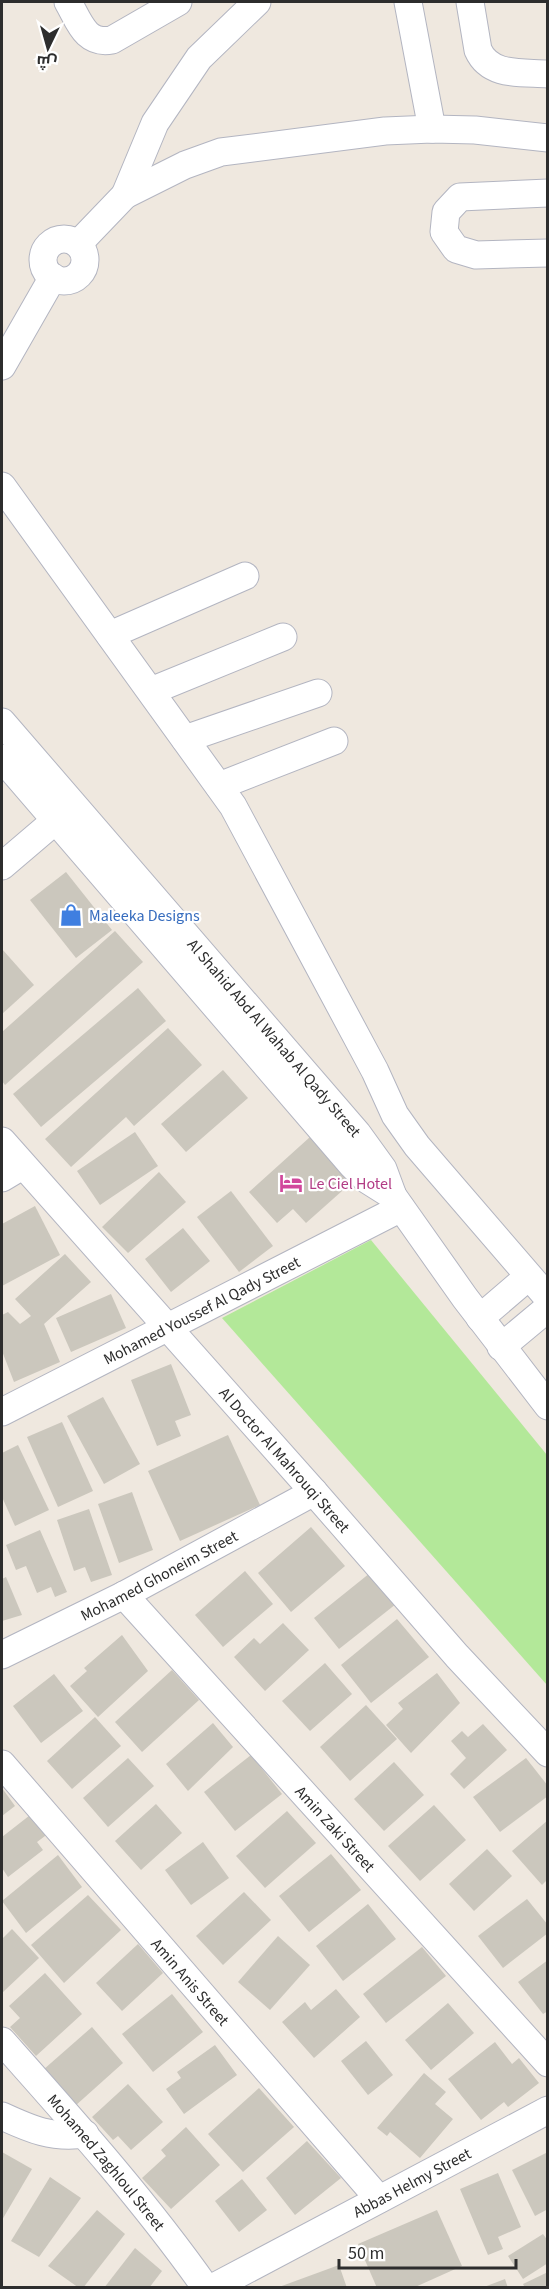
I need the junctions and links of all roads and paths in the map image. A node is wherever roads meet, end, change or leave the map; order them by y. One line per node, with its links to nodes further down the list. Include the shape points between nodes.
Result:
1 (68, 2): 2 (street, via 86,33 105,41)
2 (178, 2)
3 (257, 2): 10 (street, via 199,58 155,123)
4 (408, 2): 7 (street)
5 (470, 2): 6 (street, via 478,50 489,65 496,70)
6 (548, 74)
7 (432, 129): 8 (street); 10 (street, via 222,152 185,165)
8 (548, 138)
9 (548, 193): 11 (street, via 460,197 446,212 444,232 456,249 476,255)
10 (125, 195): 12 (street, via 78,244 57,240 46,250 44,265 53,277)
11 (548, 253)
12 (2, 366)
13 (2, 486): 15 (street)
14 (245, 576): 15 (street)
15 (110, 635): 17 (street)
16 (283, 637): 17 (street)
17 (151, 691): 20 (street)
18 (318, 693): 20 (street)
19 (2, 722): 28 (street, Al Shahid Abd Al Wahab Al Qady Street, via 357,1133 383,1169)
20 (185, 739): 23 (street)
21 (334, 741): 23 (street)
22 (2, 758): 24 (street, Al Shahid Abd Al Wahab Al Qady Street)
23 (219, 786): 29 (street, via 370,1060 395,1115)
24 (56, 820): 25 (street); 28 (street, Al Shahid Abd Al Wahab Al Qady Street, via 352,1165)
25 (2, 866)
26 (2, 1141): 27 (street, Al Doctor Al Mahrouqi Street)
27 (12, 1172): 33 (street, Al Doctor Al Mahrouqi Street)
28 (397, 1202): 32 (street, Al Shahid Abd Al Wahab Al Qady Street); 33 (street, Mohamed Youssef Al Qady Street)
29 (528, 1277): 30 (street); 32 (street)
30 (548, 1298)
31 (548, 1308): 34 (street)
32 (480, 1318): 34 (street, Al Shahid Abd Al Wahab Al Qady Street)
33 (168, 1328): 36 (street, Mohamed Youssef Al Qady Street); 37 (street, Al Doctor Al Mahrouqi Street)
34 (501, 1347): 35 (street, Al Shahid Abd Al Wahab Al Qady Street)
35 (548, 1406)
36 (2, 1412)
37 (314, 1492): 38 (street, Mohamed Ghoneim Street); 40 (street, Al Doctor Al Mahrouqi Street, via 457,1656)
38 (124, 1595): 39 (street, Mohamed Ghoneim Street); 43 (street, Amin Zaki Street)
39 (2, 1655)
40 (548, 1753)
41 (2, 1764): 47 (street, Amin Anis Street)
42 (2, 2041): 46 (street, Mohamed Zaghloul Street)
43 (548, 2063)
44 (548, 2110): 47 (street, Abbas Helmy Street)
45 (2, 2116): 46 (street, via 41,2133)
46 (85, 2134): 48 (street, Mohamed Zaghloul Street, via 149,2210)
47 (379, 2199): 49 (street, Abbas Helmy Street)
48 (206, 2288)
49 (212, 2288)

